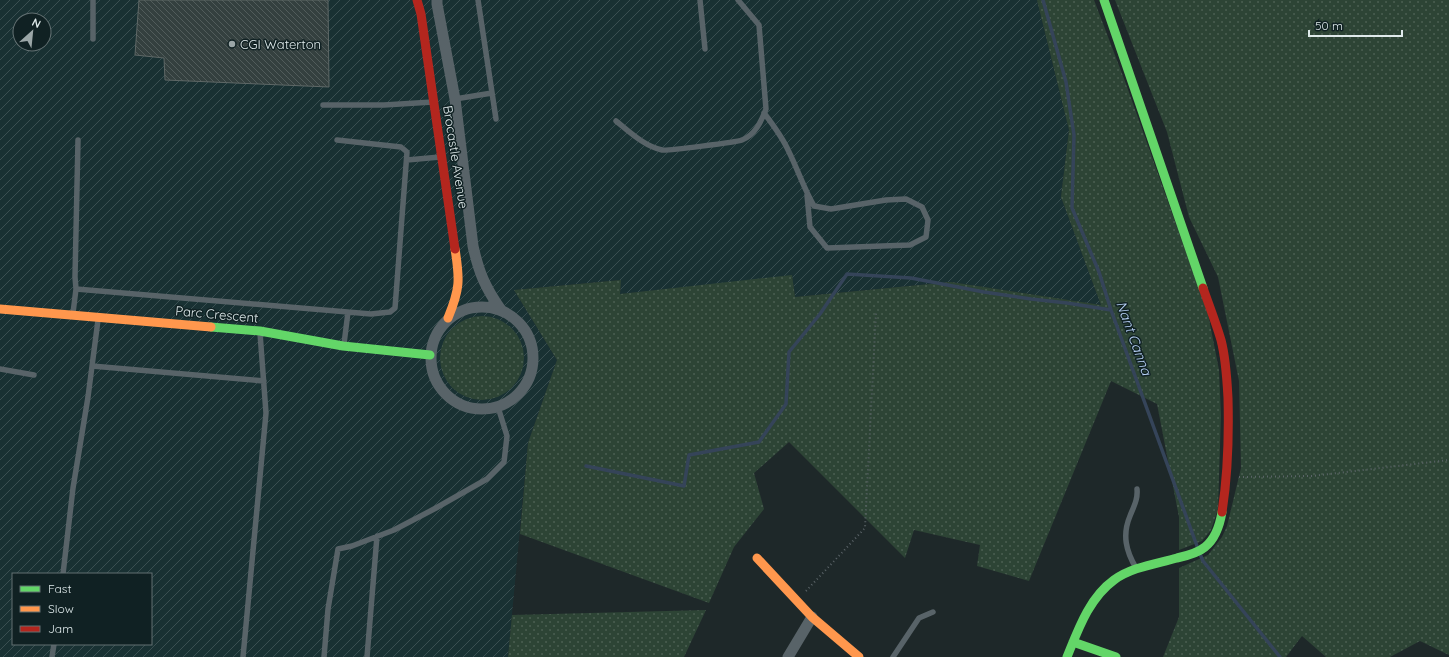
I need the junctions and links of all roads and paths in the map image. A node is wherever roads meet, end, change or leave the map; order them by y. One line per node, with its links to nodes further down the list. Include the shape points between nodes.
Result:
1 (93, 0): 8 (lane)
2 (417, 0): 12 (street, Brocastle Avenue)
3 (437, 0): 11 (street, Brocastle Avenue)
4 (478, 0): 10 (lane)
5 (700, 0): 9 (lane)
6 (738, 0): 14 (lane, via 759,25 766,109)
7 (1104, 0): 39 (street, via 1221,340 1228,400)
8 (93, 39)
9 (705, 49)
10 (492, 93): 11 (lane); 15 (lane)
11 (455, 99): 24 (street, Brocastle Avenue, via 473,246 484,283)
12 (434, 102): 13 (lane, via 384,105); 19 (street, Brocastle Avenue)
13 (323, 104)
14 (764, 113): 16 (lane, via 754,131 742,140 664,151 647,145); 21 (lane, via 789,152)
15 (496, 119)
16 (616, 121)
17 (78, 140): 22 (lane)
18 (337, 140): 20 (lane, via 401,147 407,152)
19 (442, 157): 20 (lane); 29 (street, Brocastle Avenue, via 460,284)
20 (407, 160): 25 (lane, via 395,308 390,312 371,314)
21 (807, 194): 21 (lane, via 814,206 831,209 906,199 922,207 928,220 926,237 910,245 827,248 810,227)
22 (76, 289): 25 (lane); 27 (lane)
23 (0, 309): 27 (street, Parc Crescent)
24 (501, 310): 29 (street, via 487,306 474,307); 37 (street, via 523,326 530,339 533,366 529,380 521,391 511,401)
25 (348, 312): 31 (lane)
26 (876, 313): 45 (path, via 866,528)
27 (72, 315): 28 (street, Parc Crescent)
28 (98, 317): 30 (street, Parc Crescent); 33 (lane)
29 (448, 318): 32 (street, via 433,341)
30 (260, 331): 31 (street, Parc Crescent); 36 (lane)
31 (343, 346): 32 (street, Parc Crescent)
32 (430, 355): 37 (street, via 437,383 445,394 470,408)
33 (92, 366): 36 (lane); 44 (lane)
34 (0, 369): 35 (lane)
35 (34, 375)
36 (264, 381): 51 (lane, via 266,413)
37 (498, 407): 41 (lane, via 507,436 504,462 487,480 394,530)
38 (1449, 460): 39 (path, via 1312,476)
39 (1227, 477): 43 (street, via 1219,525 1206,547)
40 (1137, 488): 43 (lane, via 1126,540 1128,555)
41 (377, 536): 52 (lane, via 338,549 328,609); 53 (lane)
42 (757, 558): 45 (street)
43 (1137, 570): 48 (street, via 1114,579 1105,586 1088,610)
44 (62, 573)
45 (796, 601): 47 (street)
46 (933, 612): 56 (lane, via 919,618)
47 (812, 617): 54 (street); 55 (street)
48 (1073, 642): 57 (street); 58 (street)
49 (54, 645): 50 (lane)
50 (52, 657)
51 (243, 657)
52 (324, 657)
53 (367, 657)
54 (788, 657)
55 (859, 657)
56 (893, 657)
57 (1068, 657)
58 (1116, 657)

